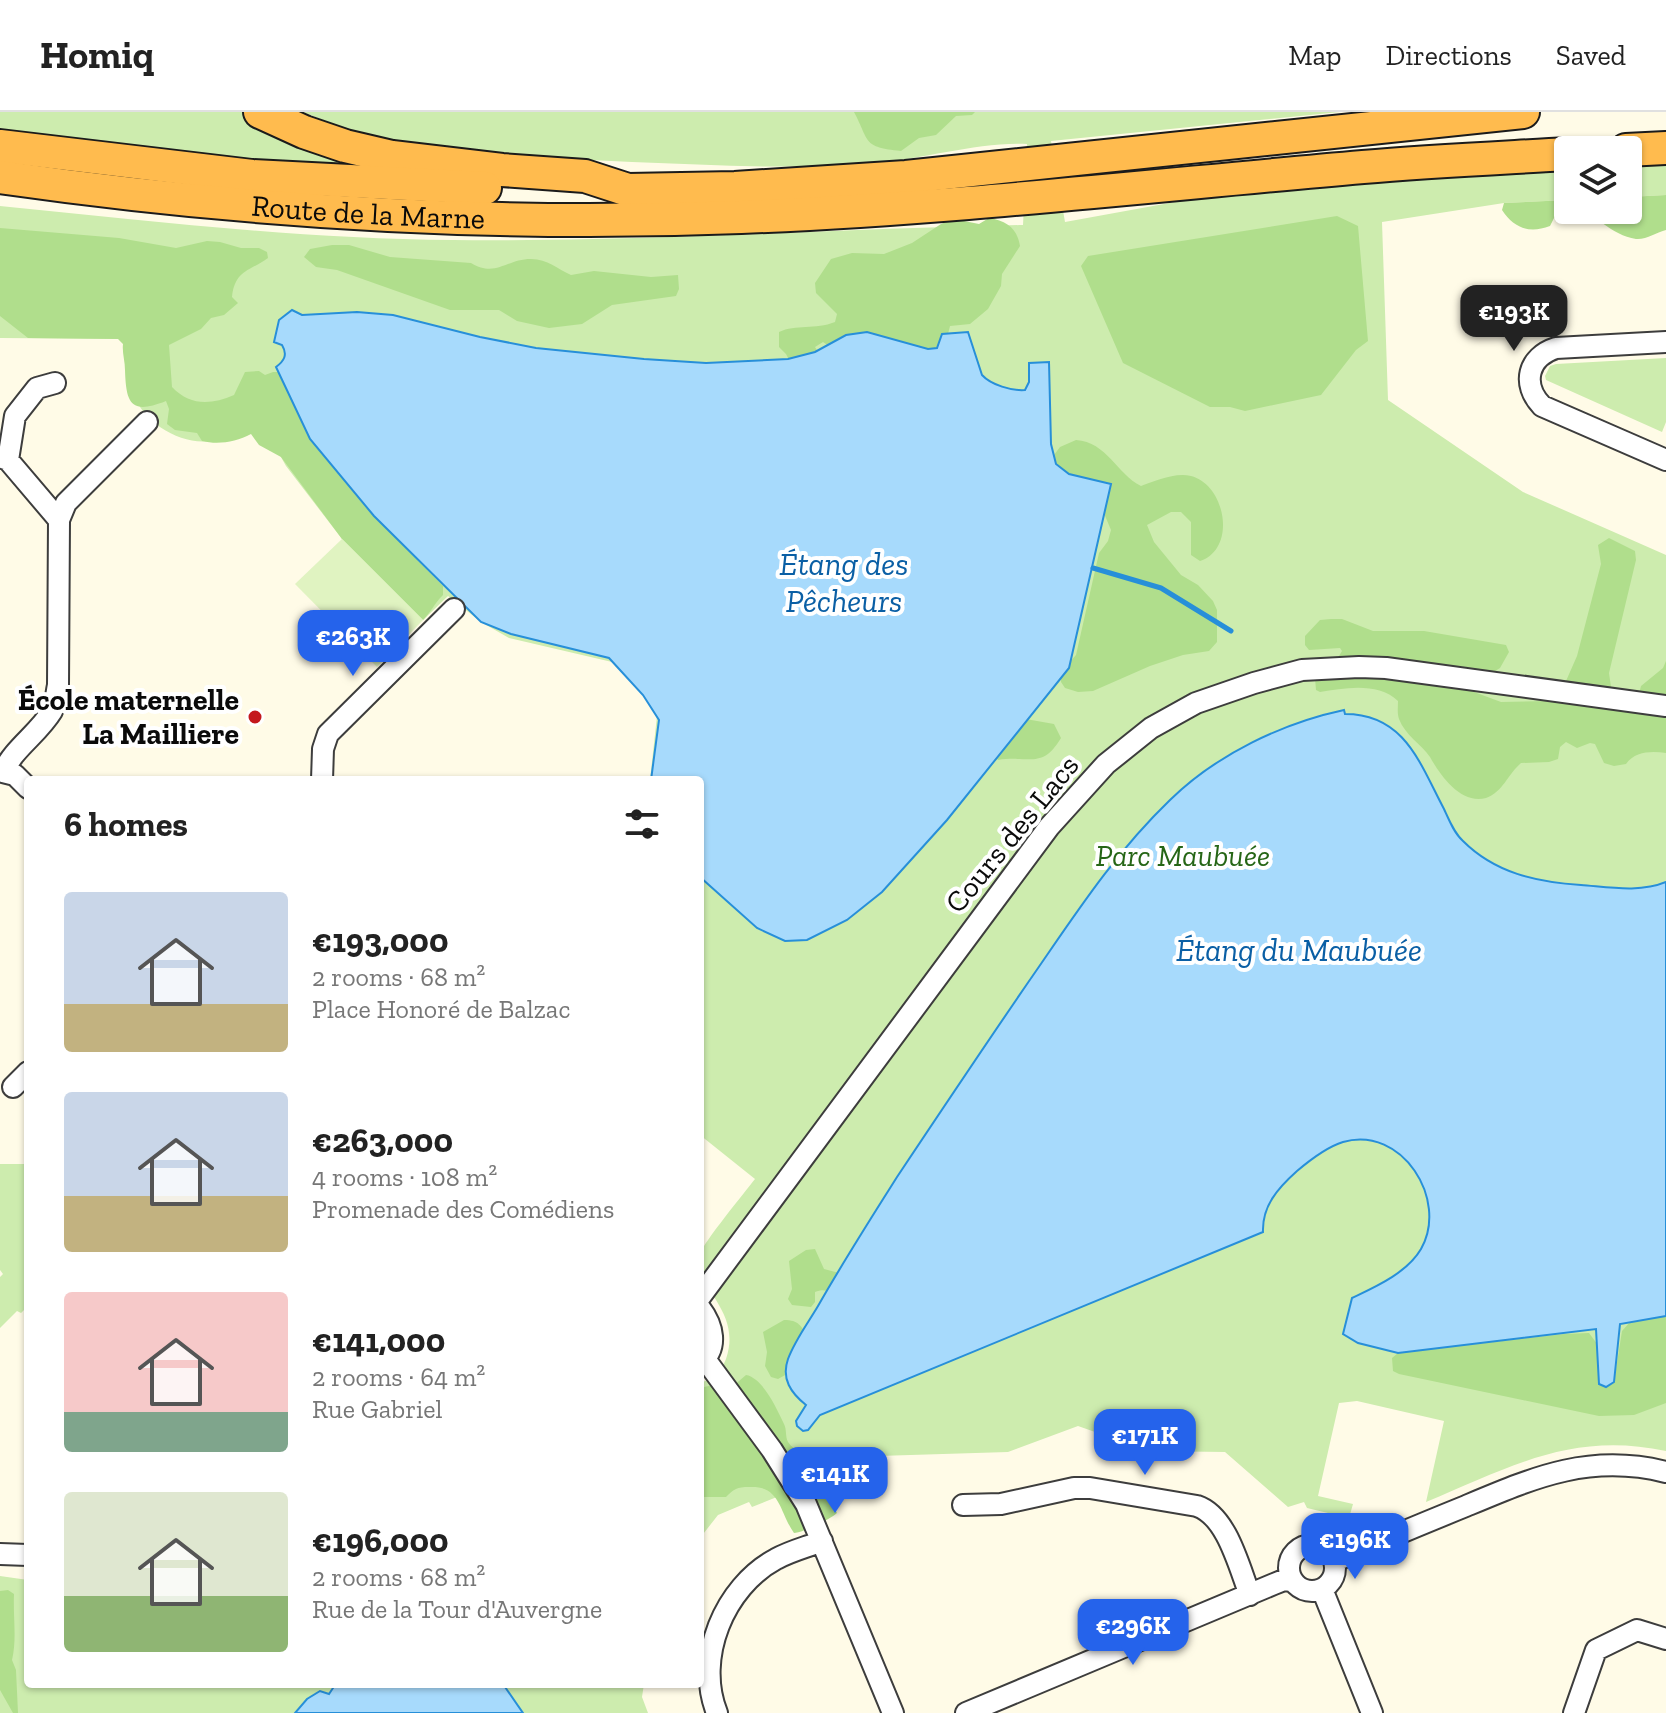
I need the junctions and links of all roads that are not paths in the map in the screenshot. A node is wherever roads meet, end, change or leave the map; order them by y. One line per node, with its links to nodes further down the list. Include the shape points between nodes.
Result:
1 (260, 112): 8 (highway, via 331,141 392,157 585,176)
2 (1523, 112): 8 (highway, Route de la Marne, via 848,181)
3 (0, 146): 8 (highway, Route de la Marne, via 328,181)
4 (1666, 148): 5 (highway)
5 (1642, 149)
6 (1554, 155): 10 (highway, Route de la Marne, via 841,213 508,220)
7 (0, 177): 10 (highway, Route de la Marne)
8 (628, 190)
9 (0, 197): 10 (highway, via 238,220)
10 (293, 209)
11 (1666, 342): 15 (street, via 1543,352 1530,385 1542,406)
12 (55, 383): 14 (street, via 37,388 15,416)
13 (147, 422): 16 (street, via 66,503)
14 (4, 459): 16 (street)
15 (1666, 460)
16 (59, 520): 19 (street, via 54,708)
17 (454, 609): 20 (street, via 328,734)
18 (1666, 706): 24 (street, Cours des Lacs, via 1414,671 1330,668 1254,683 1196,703 1151,728 1106,764 1049,827)
19 (1, 773): 21 (street, via 15,775)
20 (322, 776)
21 (24, 784)
22 (24, 1076): 23 (street)
23 (13, 1087)
24 (704, 1292)
25 (704, 1316): 26 (street, via 713,1343)
26 (704, 1358)
27 (704, 1363): 30 (street, via 718,1374 793,1483)
28 (1666, 1472): 33 (street, via 1605,1464 1549,1473)
29 (963, 1505): 36 (street, via 1001,1504 1082,1488 1197,1506 1222,1526)
30 (822, 1541): 38 (street, via 774,1560 741,1586 709,1658); 39 (street)
31 (0, 1554): 32 (street)
32 (24, 1555)
33 (1333, 1558): 34 (street, via 1317,1545 1303,1546 1290,1561); 35 (street, via 1333,1580)
34 (1292, 1581): 35 (street, via 1309,1591); 36 (street)
35 (1322, 1589): 41 (street)
36 (1250, 1595): 40 (street)
37 (1666, 1639): 42 (street, via 1637,1630 1596,1650)
38 (717, 1713)
39 (893, 1713)
40 (966, 1713)
41 (1372, 1713)
42 (1574, 1713)

